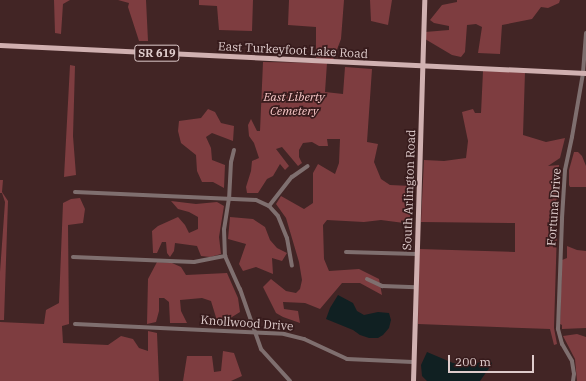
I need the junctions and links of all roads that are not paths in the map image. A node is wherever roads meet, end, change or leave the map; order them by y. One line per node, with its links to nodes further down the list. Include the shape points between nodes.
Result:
1 (424, 0): 4 (main road, South Arlington Road)
2 (586, 34): 5 (street, Fortuna Drive)
3 (0, 45): 4 (main road, East Turkeyfoot Lake Road / SR 619)
4 (422, 67): 5 (main road, East Turkeyfoot Lake Road / SR 619); 12 (main road, South Arlington Road)
5 (584, 73): 23 (street, Fortuna Drive, via 563,181 558,321 559,336 572,361)
6 (234, 150): 9 (street)
7 (308, 166): 10 (street, via 292,177)
8 (75, 192): 9 (street)
9 (229, 198): 10 (street, via 250,199); 13 (street, via 224,237)
10 (269, 206): 15 (street, via 277,214 284,230)
11 (346, 252): 12 (street)
12 (417, 254): 17 (main road, South Arlington Road)
13 (226, 256): 14 (street, via 194,262); 19 (street)
14 (73, 257)
15 (292, 266)
16 (366, 279): 17 (street, via 382,286)
17 (416, 287): 20 (main road, South Arlington Road)
18 (74, 324): 19 (street, Knollwood Drive)
19 (255, 332): 20 (street, Knollwood Drive, via 296,336 353,360); 21 (street, via 264,353)
20 (413, 362): 22 (main road, South Arlington Road)
21 (290, 381)
22 (413, 381)
23 (573, 381)

